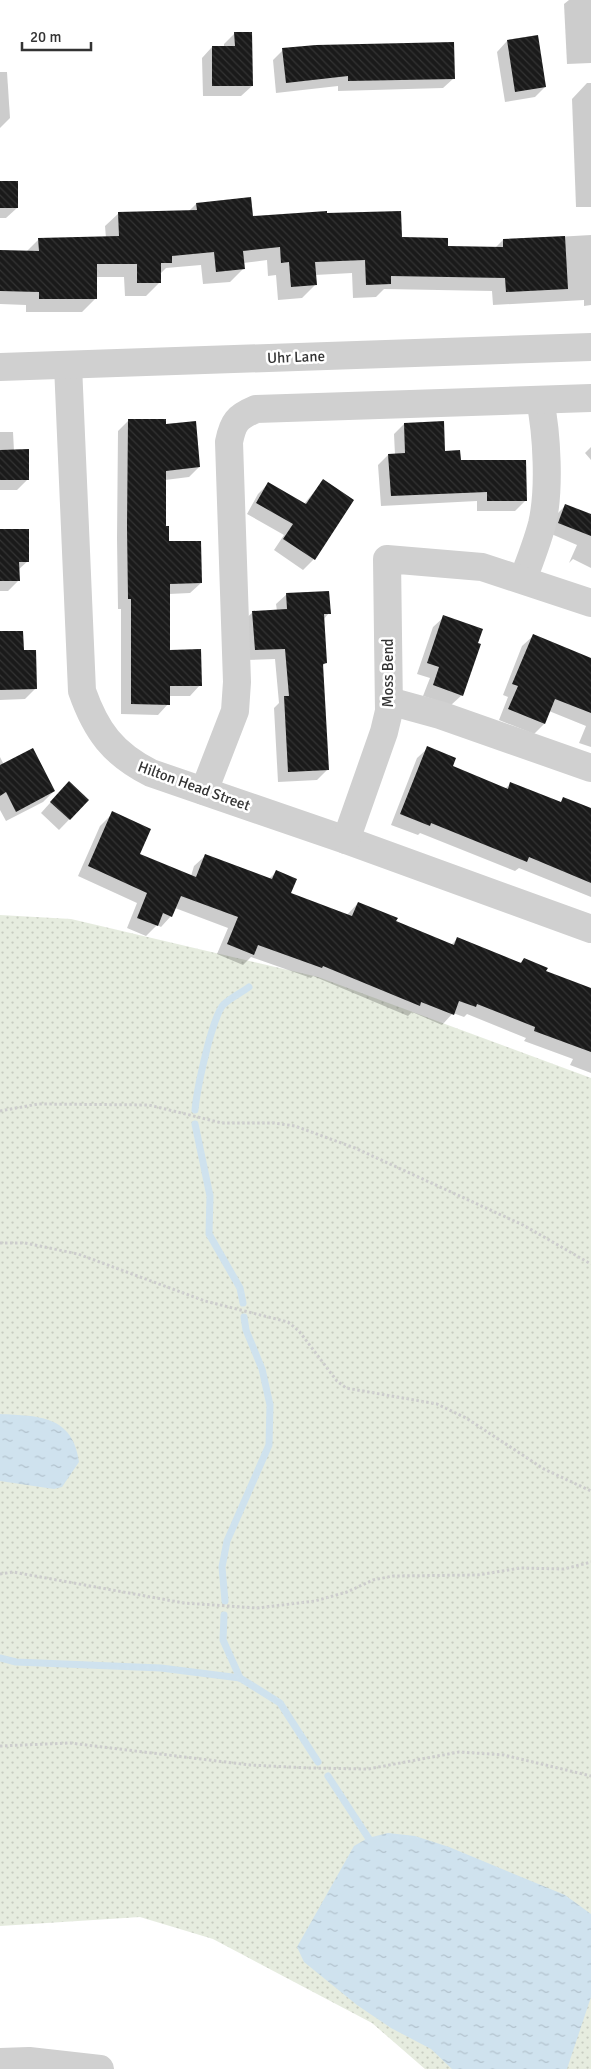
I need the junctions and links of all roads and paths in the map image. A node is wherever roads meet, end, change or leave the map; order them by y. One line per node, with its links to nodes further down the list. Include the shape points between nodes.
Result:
1 (591, 347): 2 (street, Uhr Lane)
2 (68, 365): 3 (street, Uhr Lane); 10 (street, Hilton Head Street, via 82,691 92,719 110,745 134,765)
3 (0, 367)
4 (591, 398): 5 (street)
5 (540, 400): 6 (street, via 546,428 545,496 542,522); 10 (street, via 256,409 233,425 229,442 237,682 235,711)
6 (523, 579): 7 (street); 8 (street, Moss Bend, via 482,567 387,559)
7 (591, 603)
8 (389, 701): 9 (street, via 440,715); 11 (street, Moss Bend, via 384,732)
9 (591, 768)
10 (204, 791): 11 (street, Hilton Head Street)
11 (346, 840): 12 (street, Hilton Head Street)
12 (591, 929)
13 (0, 1111): 15 (path, via 38,1104 139,1104 222,1124 274,1122 295,1126 354,1148 488,1209)
14 (0, 1243): 16 (path, via 25,1244 78,1254 206,1301 288,1322 346,1388 436,1404 466,1418 544,1469)
15 (591, 1264)
16 (591, 1491)
17 (591, 1562): 18 (path, via 564,1569 520,1568 478,1575 393,1576 315,1601 256,1608 184,1603 14,1572)
18 (0, 1574)
19 (0, 1746): 20 (path, via 70,1742 250,1765 368,1769 459,1752 504,1756)
20 (591, 1776)
21 (0, 2062): 22 (street)
22 (100, 2069)

